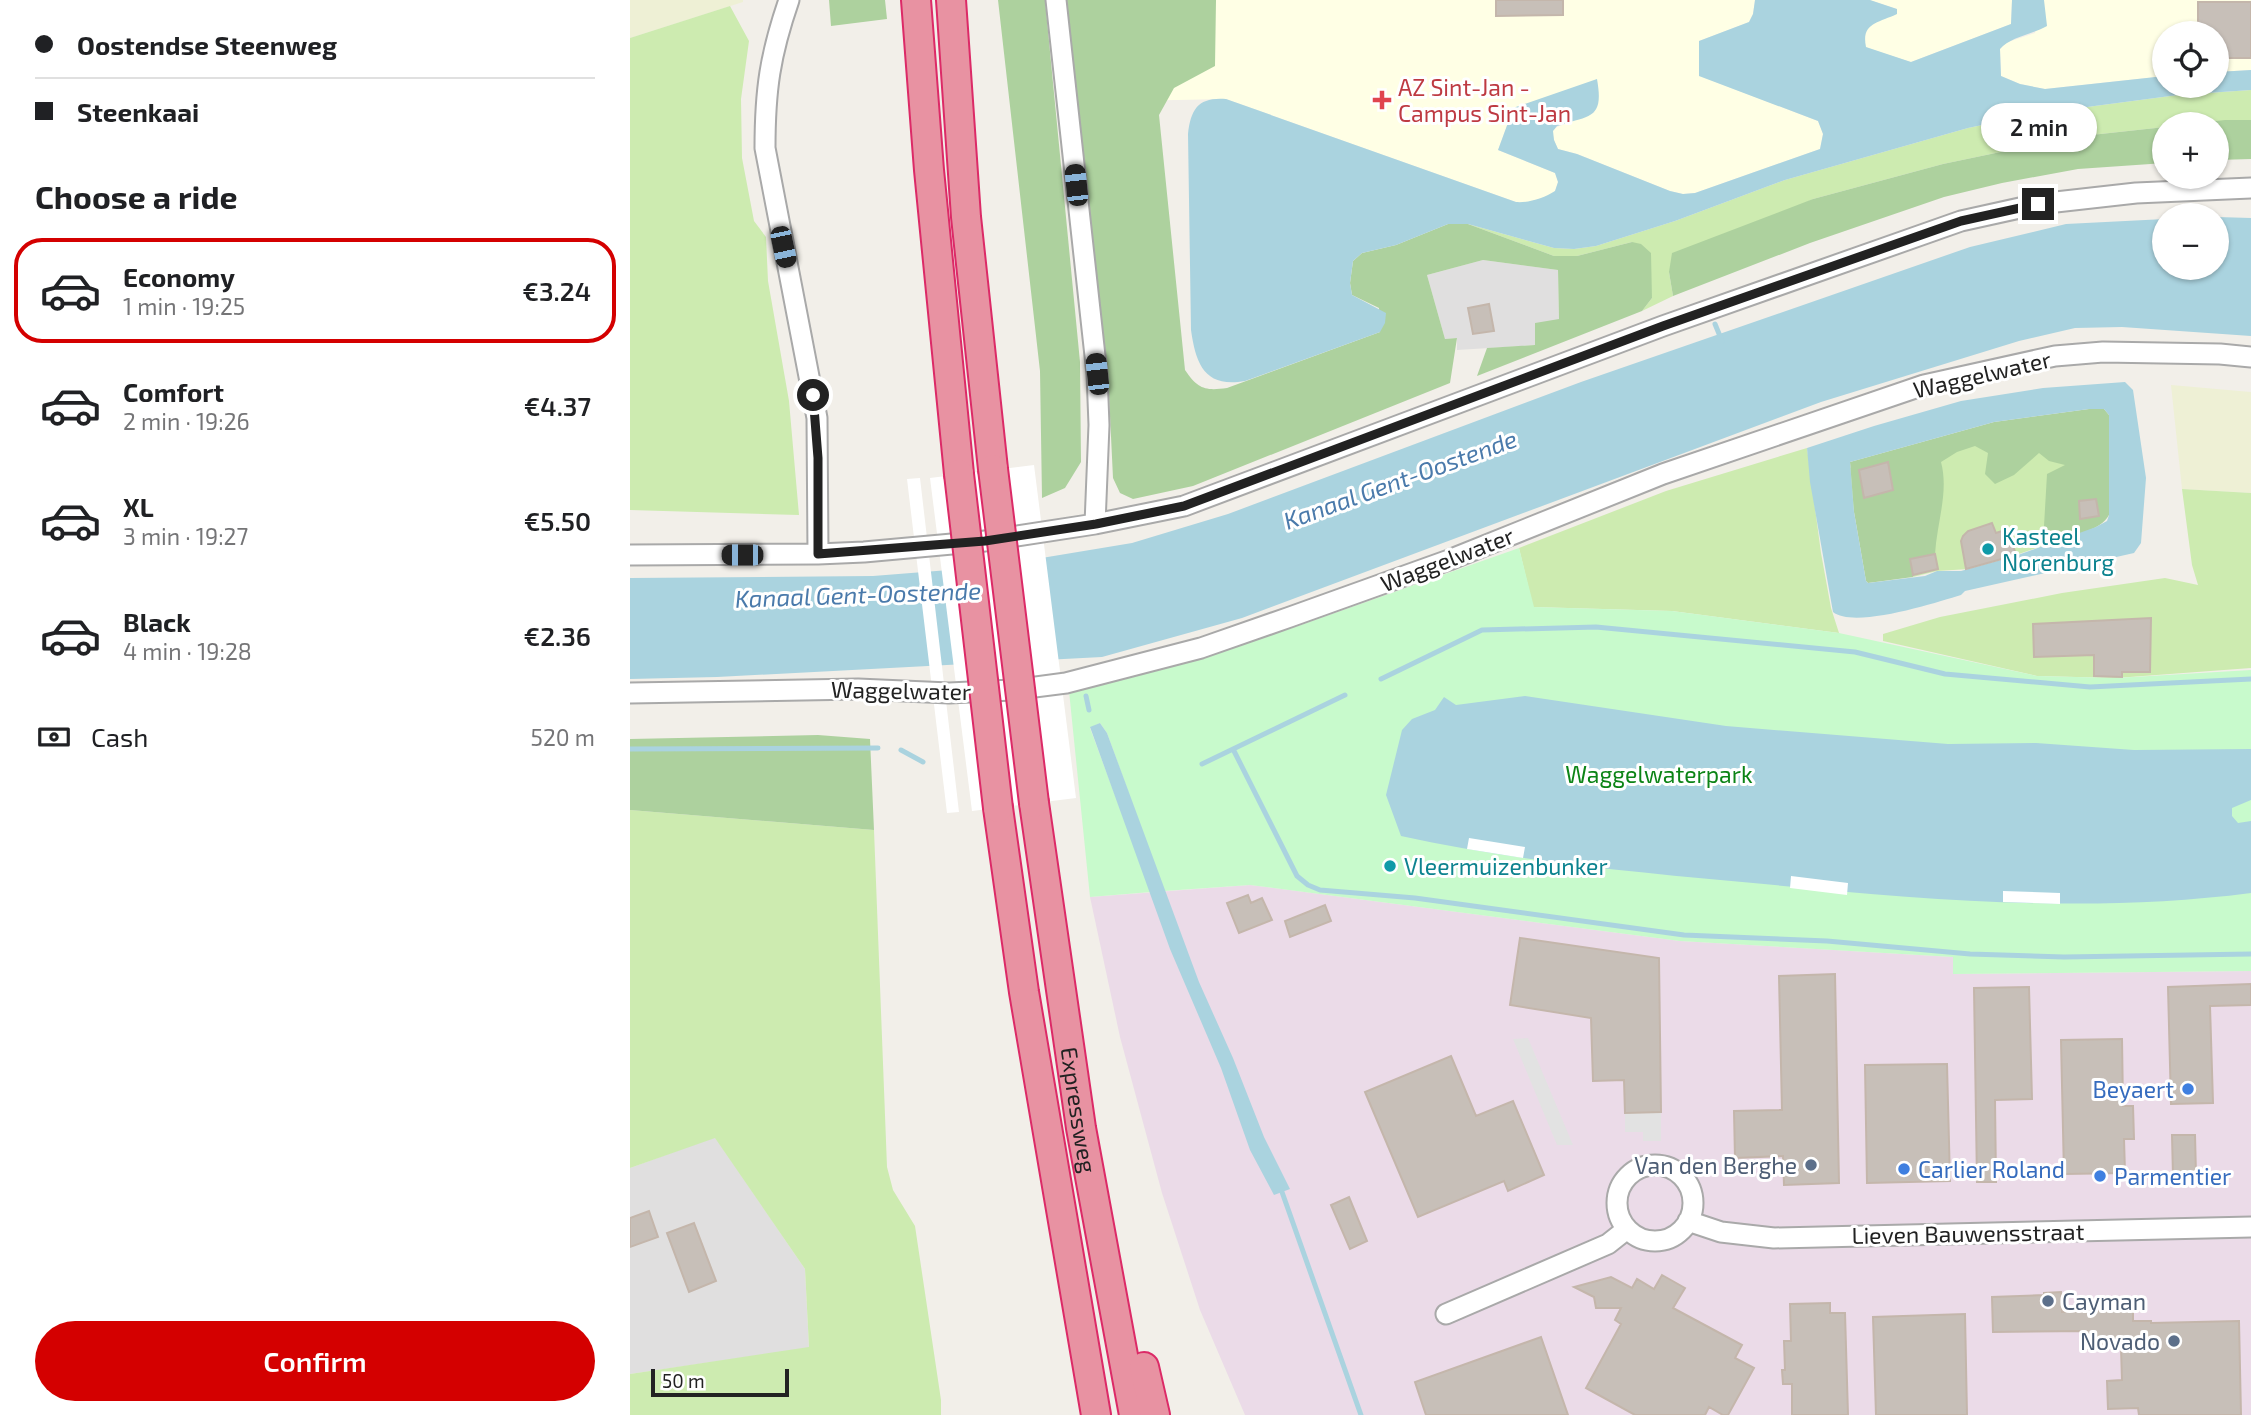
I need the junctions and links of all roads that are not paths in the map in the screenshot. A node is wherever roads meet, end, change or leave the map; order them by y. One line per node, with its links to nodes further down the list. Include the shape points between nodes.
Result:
1 (789, 0): 8 (street, via 768,70 765,148 817,418)
2 (916, 0): 16 (highway, Expressweg, bridge, via 959,474 998,808)
3 (951, 0): 14 (highway, Expressweg, bridge, via 966,217 1034,803 1081,1128)
4 (1056, 0): 7 (street, via 1097,374)
5 (2251, 188): 7 (street, via 2136,193 2050,203 1961,221 1663,326 1184,506)
6 (2251, 358): 10 (street, Waggelwater, via 2103,352 2055,356 1924,385 1663,474 1449,560 1201,648 1066,683 949,693 858,689)
7 (1096, 524): 8 (street, via 985,541)
8 (818, 554): 9 (street)
9 (630, 555)
10 (630, 693)
11 (1688, 1222): 12 (street, Lieven Bauwensstraat, via 1721,1232 1774,1238); 13 (street, via 1669,1238 1657,1241); 13 (street, via 1692,1210 1688,1185 1670,1168 1656,1165 1642,1167 1622,1184 1617,1208)
12 (2251, 1227)
13 (1627, 1229): 15 (street, via 1608,1244)
14 (1109, 1278): 19 (highway, Expressweg); 20 (highway, via 1132,1314)
15 (1446, 1314)
16 (1080, 1326): 17 (highway, via 1075,1390); 18 (highway, Expressweg)
17 (1078, 1415)
18 (1096, 1415)
19 (1134, 1415)
20 (1155, 1415)

